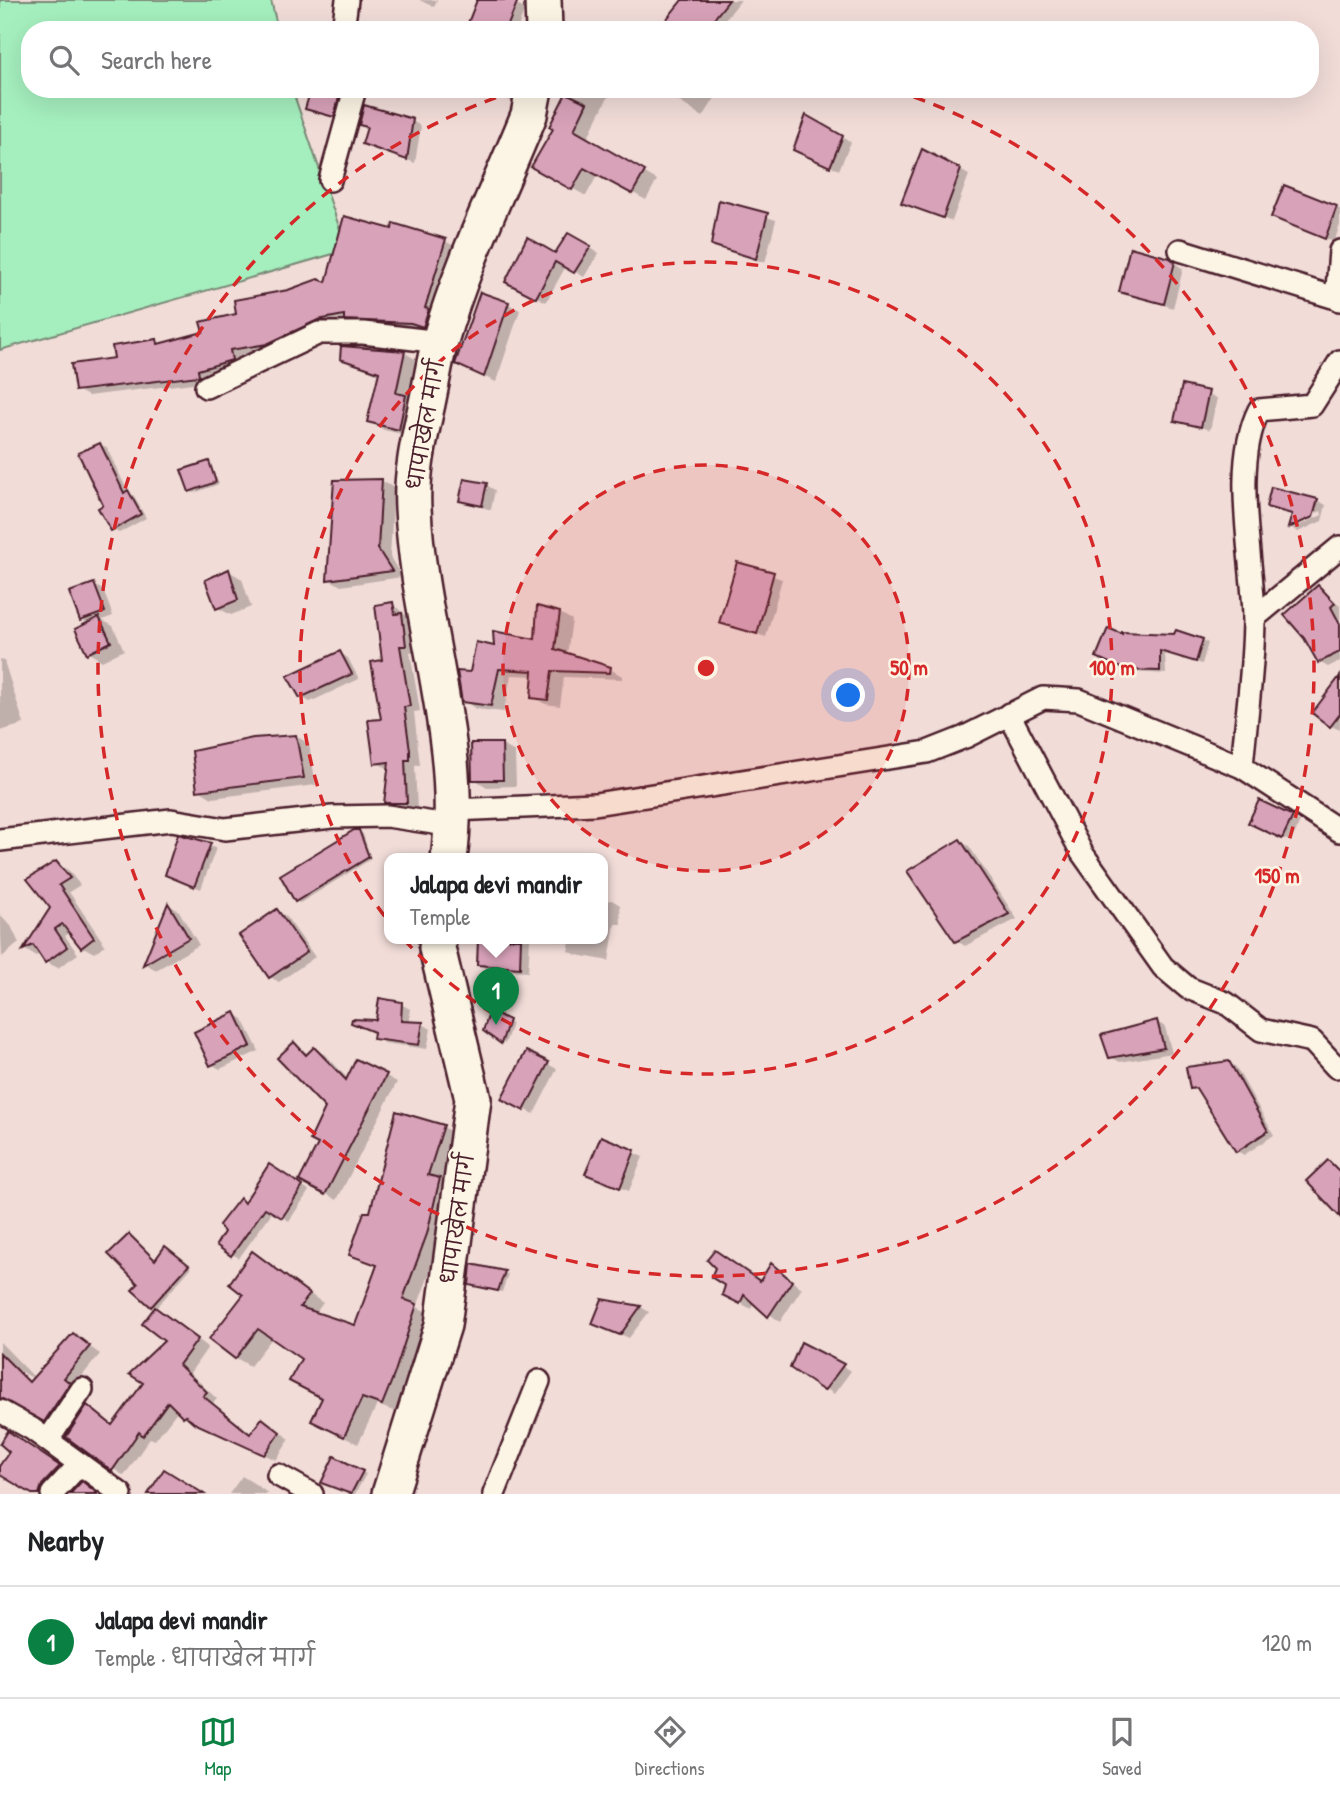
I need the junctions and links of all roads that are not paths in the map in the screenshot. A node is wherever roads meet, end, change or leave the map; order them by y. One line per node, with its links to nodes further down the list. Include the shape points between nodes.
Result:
1 (347, 0): 3 (street)
2 (543, 0): 4 (main road)
3 (344, 21)
4 (544, 21)
5 (353, 98): 7 (street)
6 (532, 98): 11 (main road, धापाखेल मार्ग)
7 (330, 180)
8 (1180, 250): 10 (street)
9 (1340, 251): 10 (street)
10 (1339, 300)
11 (440, 342): 13 (street, via 319,333); 19 (main road, धापाखेल मार्ग, via 418,445 412,505 419,580 447,741)
12 (1340, 361): 15 (street, via 1312,405 1259,410 1251,425 1245,499)
13 (206, 387)
14 (1340, 547): 15 (street)
15 (1254, 618): 17 (street)
16 (1009, 714): 17 (street, via 1043,698 1079,700); 19 (street, via 927,752 596,804); 22 (street, via 1082,853 1163,967 1188,988 1226,1003 1261,1030 1312,1041)
17 (1242, 767): 18 (street)
18 (1340, 831)
19 (452, 832): 20 (street, via 387,816 225,829 171,820)
20 (0, 840)
21 (437, 944): 32 (main road, धापाखेल मार्ग, via 473,1099 443,1325)
22 (1340, 1066)
23 (539, 1381): 33 (street)
24 (82, 1389): 26 (street)
25 (0, 1411): 26 (street)
26 (48, 1440): 27 (street)
27 (80, 1464): 29 (street); 30 (street)
28 (278, 1475): 31 (street)
29 (52, 1494)
30 (121, 1494)
31 (312, 1494)
32 (390, 1494)
33 (494, 1494)

